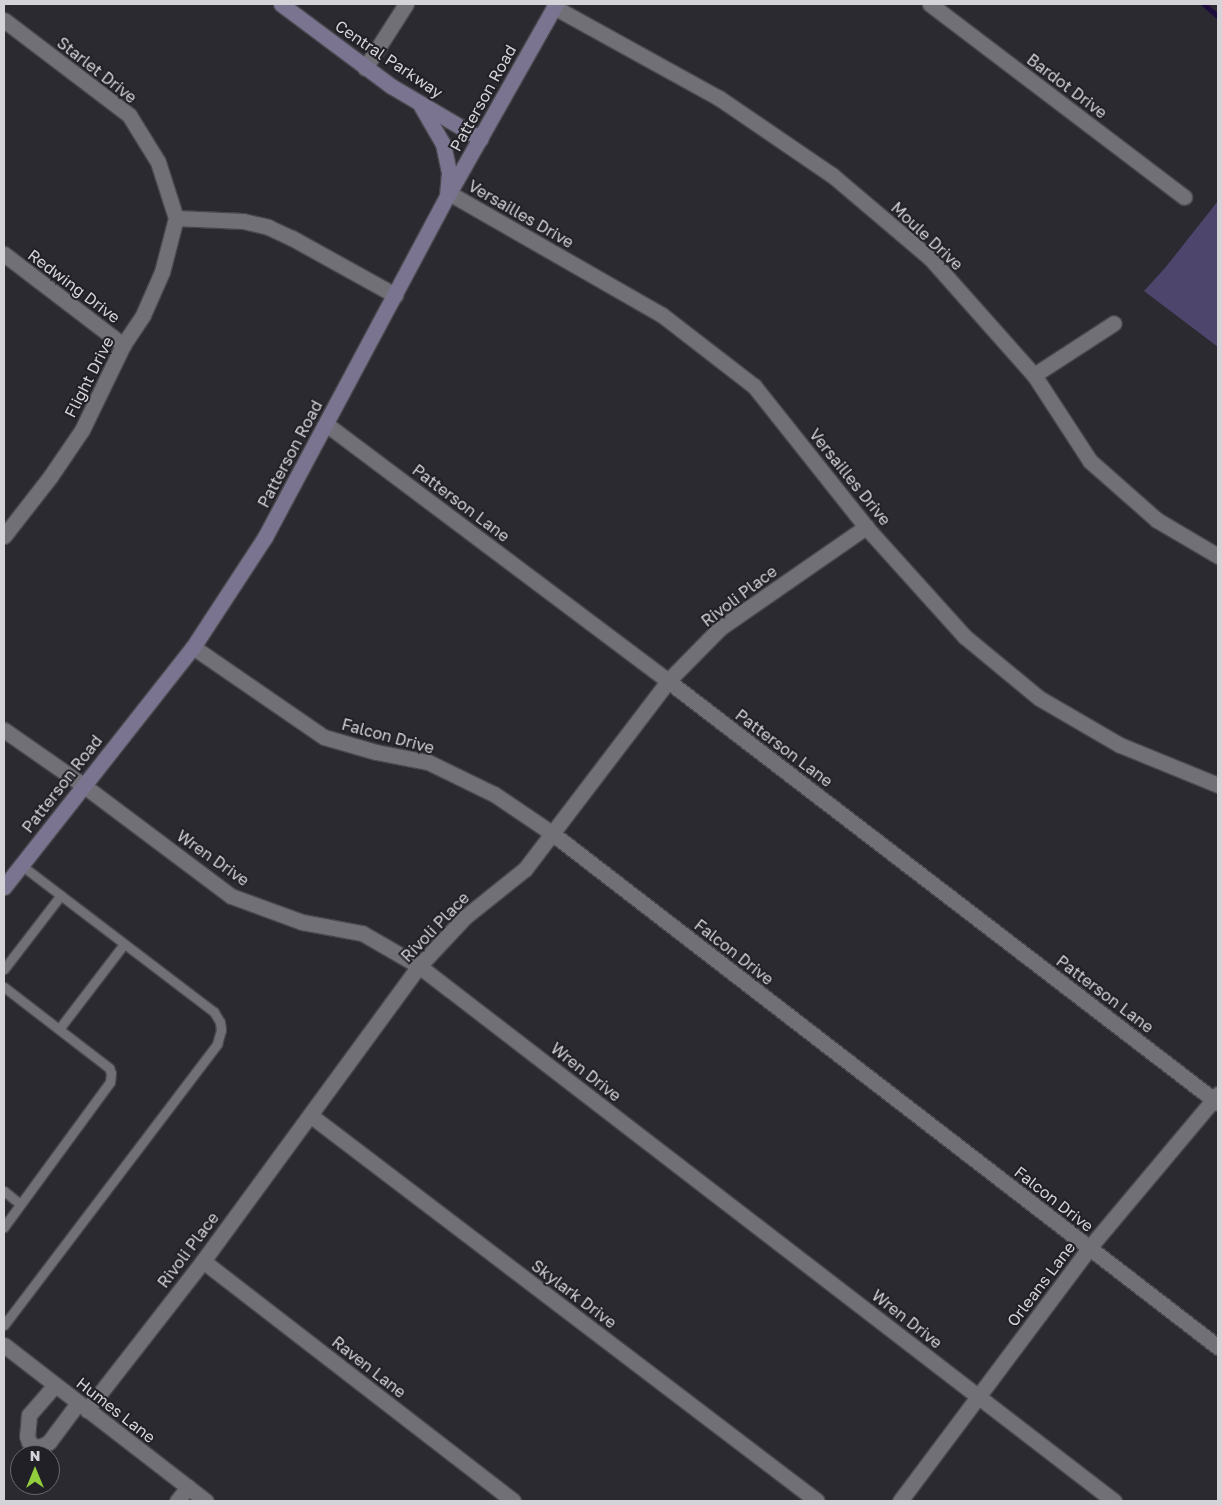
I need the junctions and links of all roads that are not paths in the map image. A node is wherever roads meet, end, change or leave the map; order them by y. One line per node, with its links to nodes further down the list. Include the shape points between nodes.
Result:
1 (280, 4): 6 (main road, Central Parkway)
2 (406, 4): 6 (street)
3 (930, 4): 10 (street, Bardot Drive)
4 (555, 6): 8 (main road, Patterson Road); 16 (street, Moule Drive, via 720,98 832,175 930,258)
5 (4, 20): 11 (street, Starlet Drive, via 129,115 158,162)
6 (365, 68): 7 (main road, Central Parkway)
7 (417, 101): 8 (main road, Central Parkway); 9 (main road, via 443,144 449,173)
8 (481, 140): 9 (main road, Patterson Road)
9 (448, 195): 13 (main road, Patterson Road); 19 (street, Versailles Drive, via 662,315 754,386)
10 (1184, 197)
11 (176, 218): 13 (street, via 243,221 268,227); 15 (street, Flight Drive, via 162,272 142,315)
12 (4, 254): 15 (street, Redwing Drive)
13 (395, 295): 17 (main road, Patterson Road)
14 (1114, 323): 16 (street)
15 (123, 345): 18 (street, Flight Drive, via 82,430 50,477)
16 (1034, 375): 21 (street, Moule Drive, via 1090,461 1157,520)
17 (326, 424): 22 (main road, Patterson Road, via 266,537); 23 (street, Patterson Lane)
18 (9, 517): 20 (street, Flight Drive)
19 (866, 527): 23 (street, Rivoli Place, via 720,628); 26 (street, Versailles Drive, via 964,636 1039,698 1120,745)
20 (4, 536)
21 (1218, 556)
22 (193, 647): 25 (main road, Patterson Road); 27 (street, Falcon Drive, via 324,737 428,762 494,794)
23 (668, 681): 27 (street, Rivoli Place); 36 (street, Patterson Lane)
24 (4, 730): 25 (street, Wren Drive)
25 (83, 785): 28 (main road, Patterson Road); 32 (street, Wren Drive, via 231,896 302,922 362,933)
26 (1218, 785)
27 (553, 834): 32 (street, Rivoli Place, via 525,869 465,917); 41 (street, Falcon Drive)
28 (21, 865): 29 (main road, Patterson Road); 30 (lane)
29 (4, 887)
30 (60, 895): 31 (lane); 33 (lane)
31 (124, 944): 35 (lane); 43 (lane, via 214,1012 220,1022 218,1044)
32 (419, 966): 37 (street, Rivoli Place); 47 (street, Wren Drive)
33 (4, 969)
34 (4, 987): 35 (lane)
35 (59, 1029): 39 (lane, via 109,1068 110,1082)
36 (1216, 1098): 41 (street, Orleans Lane)
37 (310, 1115): 42 (street, Rivoli Place); 53 (street, Skylark Drive)
38 (4, 1191): 39 (lane)
39 (20, 1204): 40 (lane)
40 (4, 1226)
41 (1089, 1248): 45 (street, Falcon Drive); 47 (street, Orleans Lane)
42 (203, 1261): 48 (street, Rivoli Place); 52 (street, Raven Lane)
43 (4, 1325)
44 (4, 1345): 46 (street, Humes Lane)
45 (1218, 1347)
46 (55, 1385): 48 (street, Humes Lane); 48 (street, Rivoli Place, via 30,1415 27,1436 34,1447 49,1442)
47 (979, 1396): 54 (street, Orleans Lane); 55 (street, Wren Drive)
48 (83, 1406): 49 (street, Humes Lane)
49 (188, 1487): 50 (street); 51 (street, Humes Lane)
50 (177, 1501)
51 (206, 1501)
52 (513, 1501)
53 (816, 1501)
54 (900, 1501)
55 (1114, 1501)

